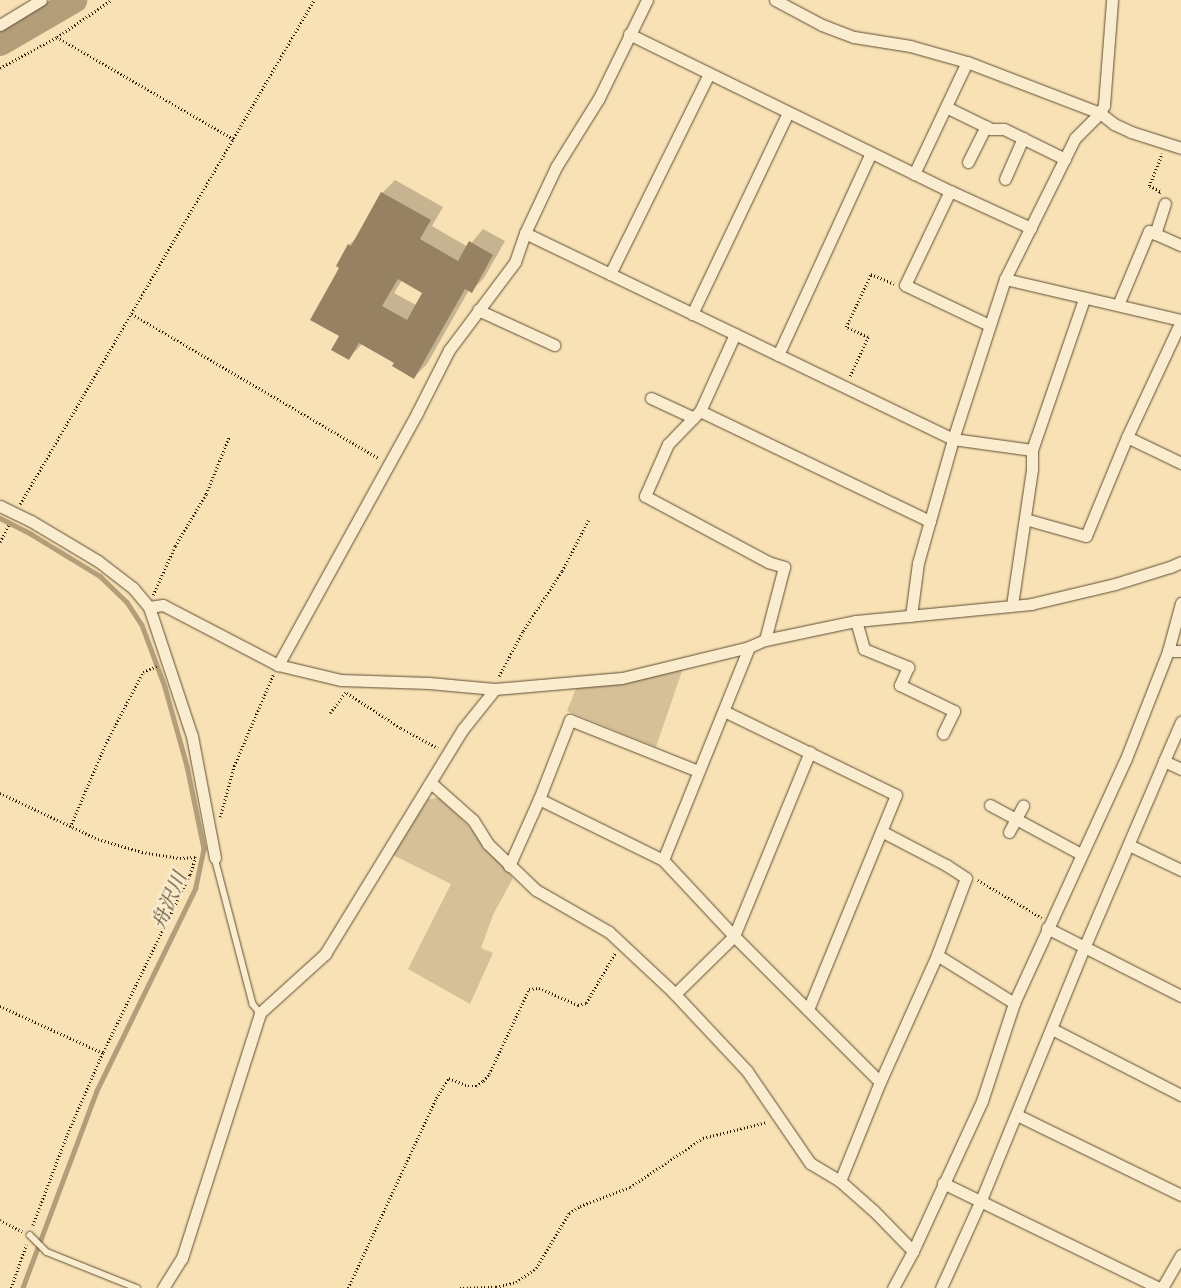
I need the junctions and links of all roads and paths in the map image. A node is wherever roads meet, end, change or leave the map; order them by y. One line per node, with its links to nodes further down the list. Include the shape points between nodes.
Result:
1 (42, 0): 7 (street)
2 (111, 0): 9 (path)
3 (314, 0): 18 (path)
4 (647, 0): 8 (street)
5 (775, 0): 10 (street, via 822,25 854,37 910,46)
6 (1112, 0): 14 (street, via 1104,105)
7 (0, 25)
8 (629, 34): 12 (street); 29 (street, via 599,98 556,167)
9 (57, 37): 11 (path); 18 (path)
10 (967, 62): 13 (street); 14 (street)
11 (0, 68)
12 (709, 74): 15 (street); 32 (street)
13 (946, 107): 16 (street); 24 (street)
14 (1100, 112): 19 (street, via 1131,132); 22 (street, via 1075,138)
15 (788, 113): 21 (street); 39 (street)
16 (986, 126): 17 (street, via 1004,129); 23 (street)
17 (1023, 138): 22 (street); 25 (street)
18 (234, 139): 38 (path)
19 (1166, 143): 20 (street); 27 (path, via 1149,186 1160,191)
20 (1181, 148)
21 (871, 153): 24 (street); 44 (street)
22 (1066, 159): 28 (street)
23 (968, 162)
24 (914, 174): 26 (street)
25 (1005, 178)
26 (950, 191): 28 (street); 34 (street)
27 (1161, 202): 30 (street)
28 (1031, 228): 33 (street)
29 (525, 233): 32 (street); 37 (street, via 515,262)
30 (1155, 234): 31 (street); 36 (street, via 1149,231)
31 (1181, 245)
32 (610, 274): 39 (street)
33 (1005, 279): 35 (street); 41 (street)
34 (905, 285): 41 (street); 45 (path, via 871,274 846,327 868,337)
35 (1084, 299): 36 (street); 51 (street)
36 (1118, 305): 40 (street)
37 (478, 310): 43 (street); 53 (street, via 449,350)
38 (132, 314): 53 (path); 55 (path)
39 (692, 314): 42 (street)
40 (1181, 321): 49 (street)
41 (989, 325): 50 (street)
42 (735, 334): 44 (street); 47 (street)
43 (554, 345)
44 (778, 355): 45 (street)
45 (845, 387): 50 (street)
46 (651, 398): 47 (street)
47 (697, 414): 58 (street); 67 (street, via 668,444 645,496 768,562 784,567)
48 (229, 437): 64 (path, via 206,494 175,546)
49 (1128, 437): 52 (street); 57 (street, via 1086,536)
50 (953, 439): 51 (street); 58 (street)
51 (1032, 450): 57 (street)
52 (1181, 463)
53 (389, 465): 71 (street)
54 (0, 506): 55 (street)
55 (14, 513): 64 (street, via 98,561 133,588)
56 (588, 519): 74 (path, via 562,571 523,631)
57 (1025, 519): 63 (street)
58 (930, 522): 65 (street, via 918,563)
59 (5, 532): 60 (path)
60 (0, 542)
61 (1181, 562): 63 (street, via 1114,584 1031,604)
62 (1181, 603): 69 (street)
63 (1012, 605): 65 (street)
64 (148, 607): 71 (street, via 163,605); 96 (street, via 192,736)
65 (911, 616): 66 (street)
66 (856, 621): 67 (street); 78 (street, via 864,649 908,667 900,685 954,711)
67 (765, 640): 68 (street)
68 (749, 647): 74 (street, via 622,678); 75 (street)
69 (1168, 651): 70 (street); 95 (street, via 1125,761)
70 (1181, 651)
71 (278, 665): 73 (street); 89 (path, via 234,766)
72 (150, 669): 91 (path, via 143,672 106,743)
73 (348, 686): 74 (street, via 429,683); 76 (path); 80 (path, via 401,728)
74 (495, 689): 80 (street, via 463,729)
75 (724, 711): 79 (street); 83 (street)
76 (330, 713)
77 (1181, 722): 81 (street)
78 (943, 734)
79 (810, 752): 92 (street, via 896,795); 102 (street)
80 (449, 754): 84 (street)
81 (1164, 761): 82 (street); 94 (street)
82 (1181, 769)
83 (698, 771): 86 (street, via 570,720); 97 (street)
84 (431, 783): 98 (street, via 473,820 488,844); 111 (street, via 325,954)
85 (0, 793): 91 (path)
86 (540, 799): 97 (street); 98 (street)
87 (990, 805): 90 (street)
88 (1023, 806): 90 (street)
89 (220, 819)
90 (1016, 819): 93 (street); 95 (street)
91 (70, 827): 113 (path, via 142,852 196,857)
92 (881, 832): 100 (street); 110 (street)
93 (1009, 832)
94 (1129, 845): 99 (street); 104 (street)
95 (1081, 854): 101 (street)
96 (215, 858): 111 (lane, via 254,1004)
97 (663, 860): 102 (street)
98 (509, 866): 103 (street, via 536,890 609,932)
99 (1181, 870)
100 (966, 878): 101 (path, via 973,877); 105 (street)
101 (1048, 925): 104 (street); 108 (street)
102 (734, 936): 106 (street); 110 (street)
103 (622, 944): 106 (street); 130 (path, via 611,957 586,1003 578,1004 539,988 529,988 484,1081 468,1086 449,1078 436,1098)
104 (1084, 948): 107 (street); 112 (street)
105 (937, 955): 108 (street); 114 (street)
106 (675, 994): 117 (street, via 747,1071)
107 (1181, 996)
108 (1014, 1003): 119 (street, via 982,1101)
109 (0, 1006): 113 (path)
110 (808, 1010): 114 (street)
111 (260, 1013): 129 (street, via 182,1258)
112 (1052, 1030): 115 (street); 116 (street)
113 (103, 1053): 123 (path, via 67,1136)
114 (880, 1082): 118 (street)
115 (1181, 1094)
116 (1017, 1115): 120 (street); 121 (street)
117 (778, 1120): 118 (street, via 810,1164); 131 (path, via 702,1138 630,1186 580,1206 569,1213 536,1268 516,1282 496,1287)
118 (840, 1181): 124 (street)
119 (943, 1183): 121 (street); 124 (street)
120 (1181, 1195)
121 (981, 1200): 126 (street); 133 (street)
122 (0, 1220): 123 (path)
123 (30, 1235): 127 (path); 128 (lane, via 47,1252)
124 (913, 1251): 132 (street)
125 (1181, 1255): 133 (street)
126 (944, 1287)
127 (11, 1288)
128 (137, 1288)
129 (164, 1288)
130 (348, 1288)
131 (460, 1288)
132 (893, 1288)
133 (1160, 1288)

